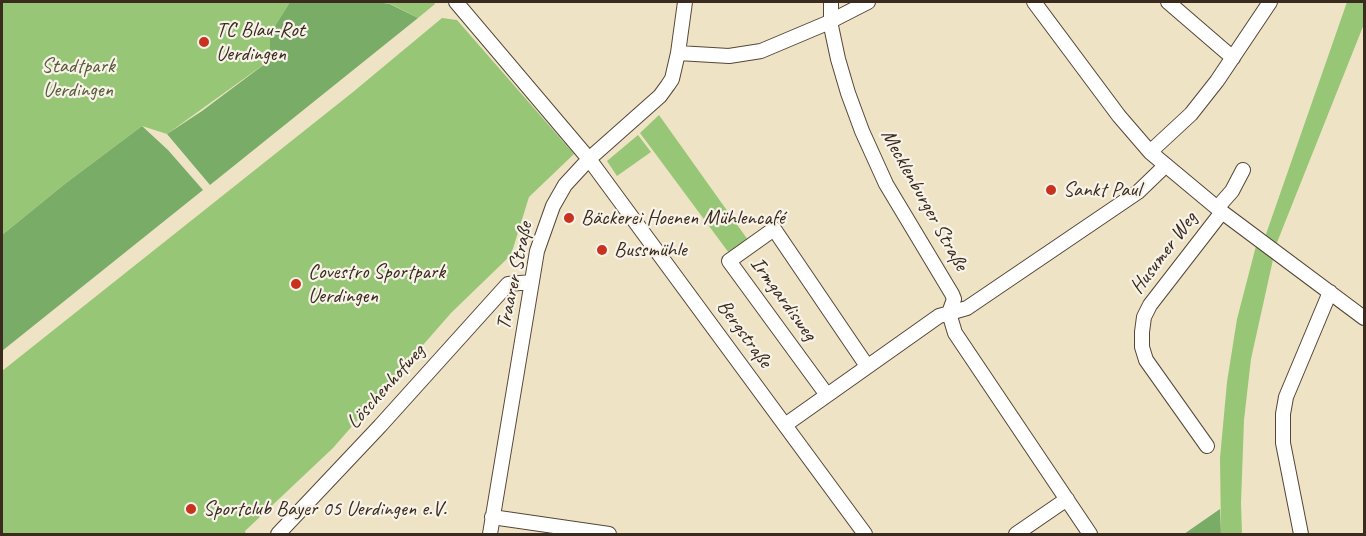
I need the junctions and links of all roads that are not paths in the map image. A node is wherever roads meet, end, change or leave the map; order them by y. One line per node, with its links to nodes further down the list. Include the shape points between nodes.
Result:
1 (456, 2): 12 (street, Bergstraße)
2 (685, 2): 9 (street, Traarer Straße)
3 (831, 2): 8 (street, Mecklenburger Straße)
4 (867, 2): 8 (street)
5 (1034, 2): 11 (street)
6 (1168, 2): 10 (street)
7 (1270, 2): 10 (street)
8 (831, 20): 9 (street, via 761,51 729,56); 18 (street, Mecklenburger Straße, via 848,93 872,158 952,294)
9 (678, 53): 12 (street, Traarer Straße, via 672,79 660,96)
10 (1233, 58): 11 (street, via 1191,114)
11 (1150, 152): 13 (street)
12 (589, 159): 16 (street, Traarer Straße, via 565,185 553,206 537,251); 22 (street, Bergstraße)
13 (1166, 165): 15 (street); 18 (street, via 1138,192 967,308)
14 (1243, 170): 15 (street, Husumer Weg)
15 (1220, 210): 17 (street); 23 (street, Husumer Weg, via 1150,305 1142,332 1146,360)
16 (532, 282): 25 (street, Traarer Straße); 26 (street, Löschenhofweg, via 508,284)
17 (1330, 292): 19 (street); 32 (street, via 1286,397 1283,414 1283,443)
18 (950, 314): 20 (street, via 939,316); 24 (street, Mecklenburger Straße, via 955,333)
19 (1365, 318)
20 (867, 366): 21 (street); 21 (street, Irmgardisweg, via 774,229 729,261)
21 (827, 395): 22 (street)
22 (785, 425): 29 (street, Bergstraße)
23 (1207, 446)
24 (1067, 499): 30 (street); 31 (street, Mecklenburger Straße)
25 (492, 517): 27 (street, Traarer Straße); 28 (street)
26 (278, 534)
27 (490, 534)
28 (609, 534)
29 (865, 534)
30 (1016, 534)
31 (1090, 534)
32 (1301, 534)

